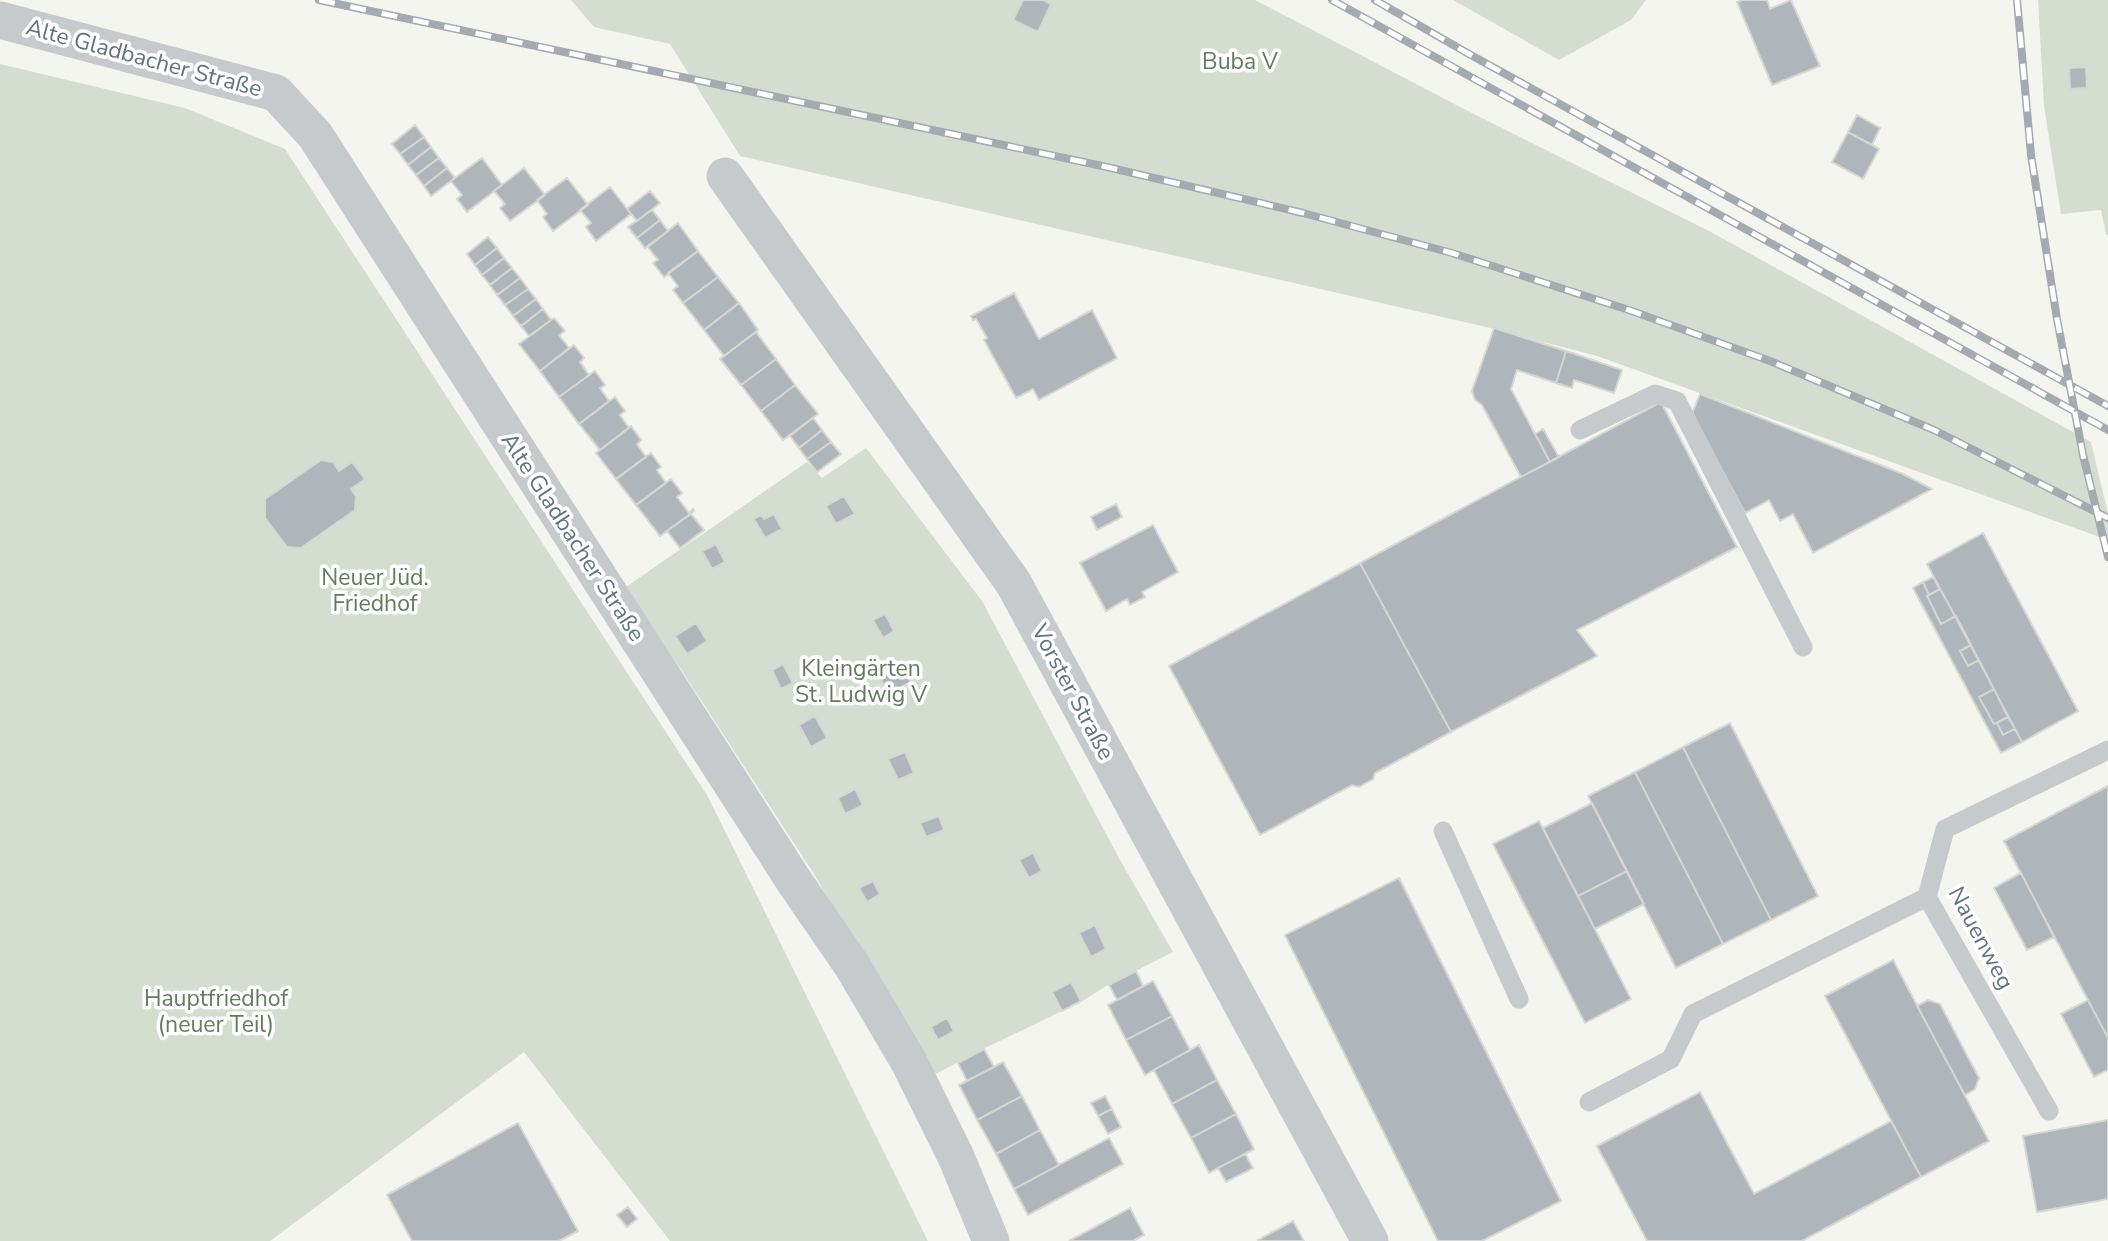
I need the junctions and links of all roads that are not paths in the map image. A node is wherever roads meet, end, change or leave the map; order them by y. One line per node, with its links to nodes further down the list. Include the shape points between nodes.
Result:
1 (0, 20): 11 (street, Alte Gladbacher Straße, via 276,93 316,135 853,967 909,1062)
2 (725, 176): 12 (street, Vorster Straße, via 1014,584)
3 (1580, 430): 4 (lane, via 1655,394 1677,401)
4 (1803, 647)
5 (2108, 750): 7 (lane, Nauenweg, via 1945,829)
6 (1443, 831): 8 (lane)
7 (1927, 897): 9 (lane, via 1693,1013 1671,1059); 10 (lane, Nauenweg)
8 (1519, 999)
9 (1589, 1101)
10 (2049, 1111)
11 (991, 1241)
12 (1370, 1241)

